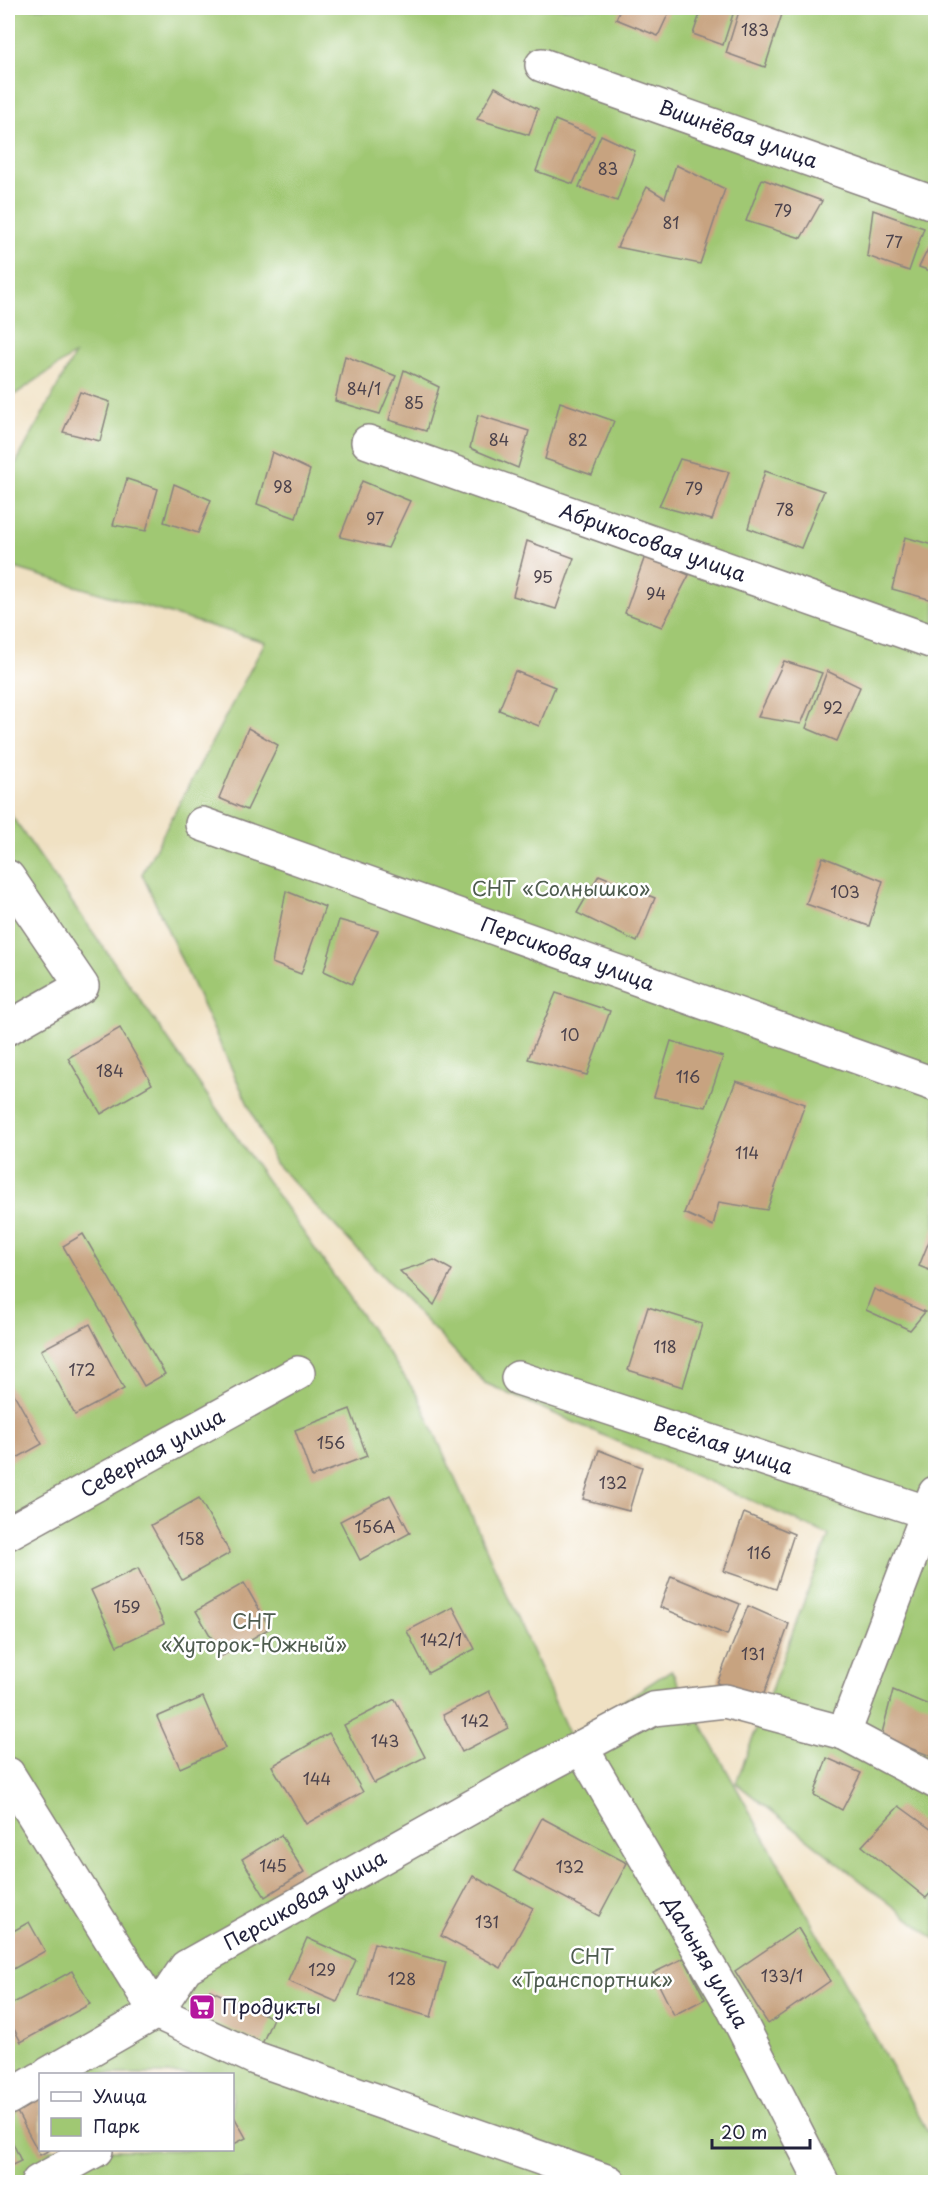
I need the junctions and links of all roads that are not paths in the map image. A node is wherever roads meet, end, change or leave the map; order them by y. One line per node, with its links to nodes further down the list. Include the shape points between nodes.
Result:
1 (542, 65): 2 (street, Вишнёвая улица)
2 (936, 204)
3 (368, 442): 4 (street, Абрикосовая улица)
4 (936, 643)
5 (202, 824): 8 (street, Персиковая улица)
6 (8, 877): 7 (street, via 82,986)
7 (8, 1028)
8 (936, 1085)
9 (298, 1373): 12 (street, Северная улица)
10 (518, 1378): 11 (street, Весёлая улица)
11 (932, 1502): 13 (street)
12 (8, 1533)
13 (844, 1733): 14 (street, Персиковая улица, via 725,1701 654,1709); 16 (street, Персиковая улица)
14 (581, 1747): 17 (street, Персиковая улица, via 186,1967); 26 (street, Дальняя улица, via 732,2006)
15 (8, 1774): 17 (street)
16 (936, 1782)
17 (156, 2012): 18 (street); 19 (street, Персиковая улица)
18 (255, 2058): 20 (street); 25 (street)
19 (50, 2073)
20 (229, 2073)
21 (39, 2080): 22 (street)
22 (8, 2098)
23 (94, 2151): 24 (street)
24 (38, 2182)
25 (609, 2182)
26 (822, 2182)

